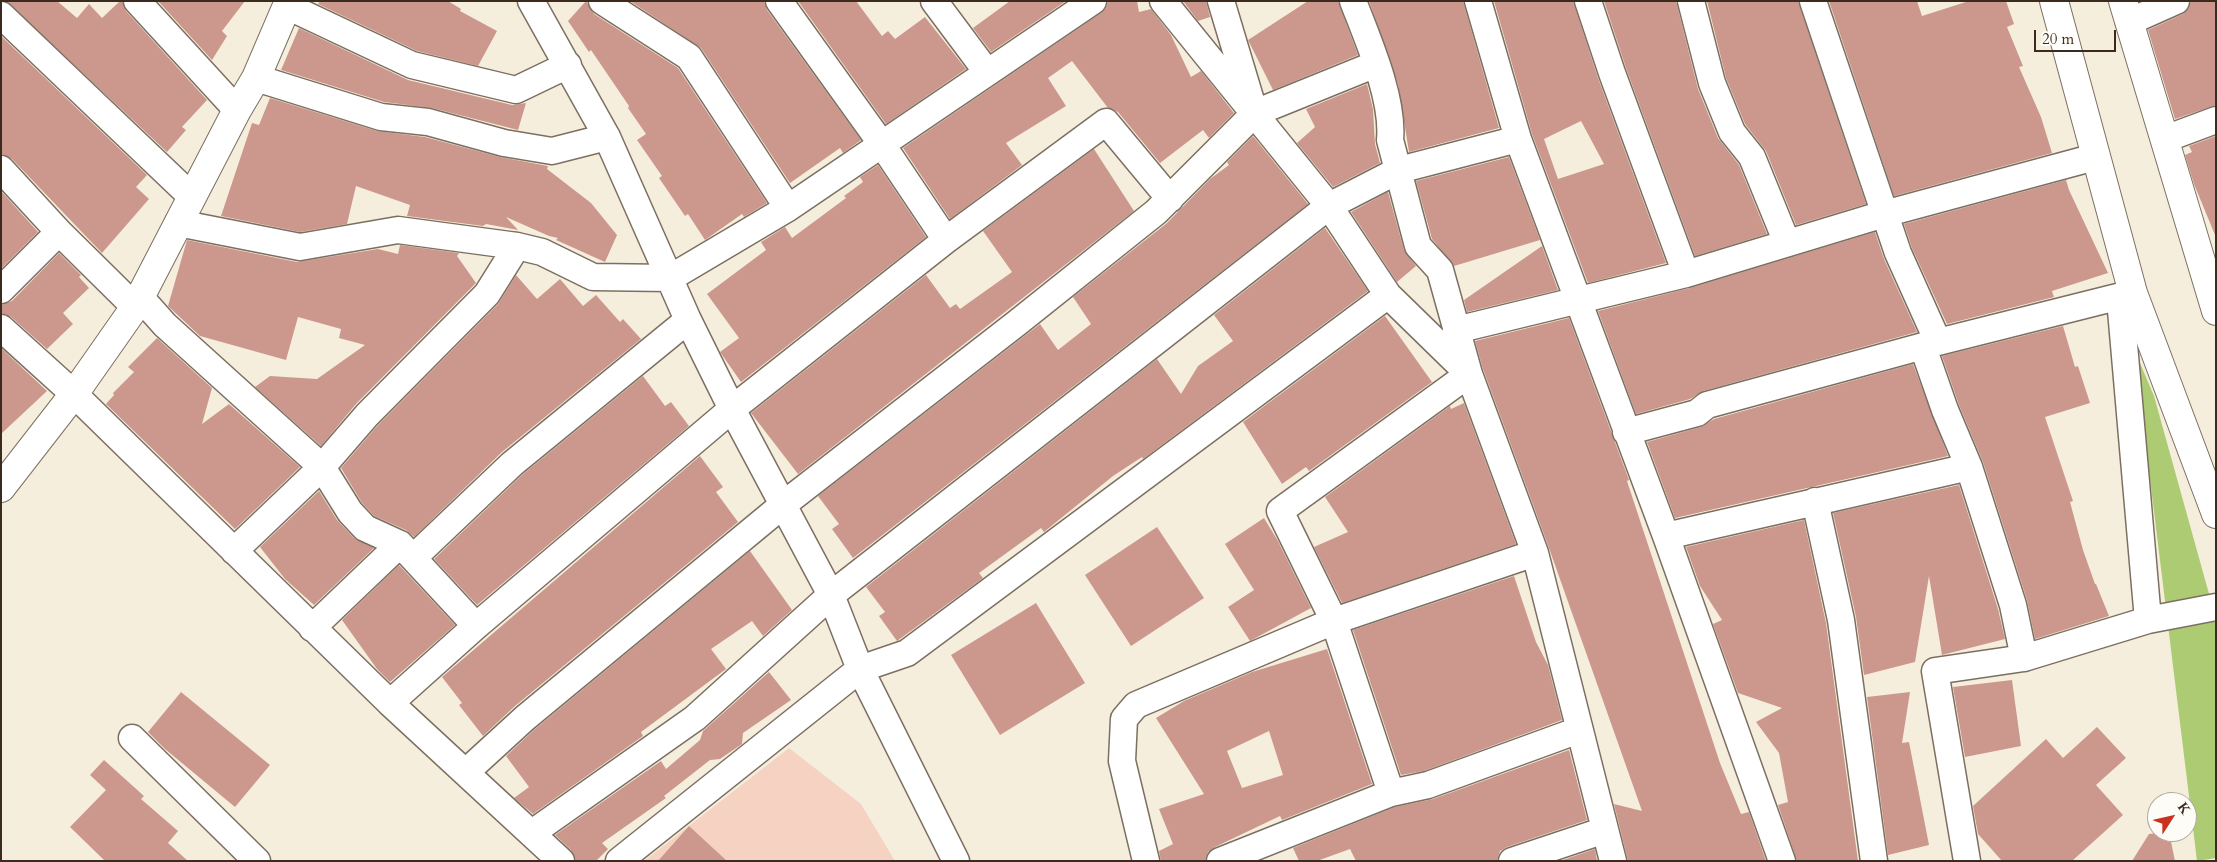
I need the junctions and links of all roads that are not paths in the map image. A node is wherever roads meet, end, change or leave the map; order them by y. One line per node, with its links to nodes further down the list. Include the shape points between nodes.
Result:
1 (137, 1): 23 (street)
2 (531, 1): 20 (street)
3 (602, 1): 36 (street, via 689,56)
4 (779, 1): 29 (street)
5 (934, 1): 21 (street)
6 (1093, 1): 21 (street)
7 (1163, 1): 24 (street)
8 (1221, 1): 24 (street)
9 (1353, 1): 19 (street)
10 (1478, 1): 28 (street)
11 (1588, 1): 44 (street)
12 (1691, 1): 41 (street, via 1712,83 1732,132 1752,157)
13 (1813, 1): 37 (street)
14 (2054, 1): 30 (main road)
15 (2176, 1): 17 (street)
16 (288, 4): 20 (street, via 412,64 516,90); 22 (main road)
17 (2126, 12): 27 (main road)
18 (1, 15): 33 (street)
19 (1376, 64): 24 (street); 32 (street, via 1392,123 1390,140)
20 (568, 65): 26 (street)
21 (987, 72): 29 (street)
22 (256, 78): 23 (main road); 26 (street, via 381,117 428,122 504,143 552,151)
23 (237, 110): 33 (main road)
24 (1255, 113): 34 (street); 35 (street)
25 (2216, 120): 27 (street)
26 (607, 137): 45 (street)
27 (2164, 139): 43 (main road)
28 (1518, 140): 32 (street); 49 (street)
29 (881, 143): 36 (street); 40 (street)
30 (2095, 157): 37 (street); 48 (main road)
31 (1, 169): 39 (street)
32 (1399, 170): 35 (street); 54 (street, via 1418,246 1440,270)
33 (192, 197): 38 (main road)
34 (1170, 199): 40 (street, via 1106,122); 64 (street, via 1025,317)
35 (1329, 206): 47 (street); 70 (street)
36 (788, 208): 45 (street)
37 (1884, 214): 41 (street); 55 (street)
38 (178, 223): 42 (street, via 300,247 398,230); 50 (main road)
39 (59, 232): 46 (street); 50 (street)
40 (946, 240): 58 (street)
41 (1787, 243): 44 (street)
42 (517, 246): 45 (street, via 542,252 593,277); 61 (street, via 488,294 367,415)
43 (2208, 255): 51 (main road)
44 (1686, 274): 49 (street)
45 (670, 278): 52 (street)
46 (1, 290)
47 (1388, 295): 56 (street); 77 (street, via 907,653)
48 (2134, 295): 55 (street); 65 (main road); 72 (street, via 2121,310)
49 (1578, 300): 54 (street); 59 (street)
50 (138, 302): 57 (main road); 61 (street)
51 (2216, 311)
52 (688, 320): 58 (street); 68 (street)
53 (1, 328): 57 (street)
54 (1456, 330): 56 (street)
55 (1931, 345): 59 (street, via 1707,405 1697,413); 60 (street, via 1945,410)
56 (1469, 374): 69 (street); 73 (street, via 1280,511)
57 (74, 394): 62 (main road); 67 (street)
58 (732, 409): 64 (street); 74 (street)
59 (1626, 432): 66 (street)
60 (1969, 466): 63 (street); 76 (street, via 2013,605)
61 (322, 467): 67 (street); 68 (street, via 350,512 365,528)
62 (1, 488)
63 (1816, 502): 66 (street); 94 (street, via 1841,620)
64 (784, 504): 70 (street); 81 (street, via 525,718)
65 (2216, 514)
66 (1666, 536): 93 (street)
67 (234, 551): 75 (street)
68 (406, 551): 74 (street); 75 (street)
69 (1535, 554): 73 (street); 79 (street)
70 (831, 595): 77 (street); 84 (street, via 694,718)
71 (2216, 607): 72 (street)
72 (2148, 620): 76 (street)
73 (1334, 621): 82 (street); 89 (street, via 1136,705 1124,719 1122,762)
74 (476, 626): 78 (street)
75 (312, 628): 78 (street)
76 (2024, 658): 95 (street, via 1935,671)
77 (860, 669): 87 (street); 88 (street)
78 (390, 704): 81 (street)
79 (1579, 730): 82 (street, via 1428,785); 83 (street)
80 (132, 738): 85 (street)
81 (466, 772): 84 (street)
82 (1391, 793): 90 (street)
83 (1605, 830): 91 (street); 92 (street)
84 (532, 832): 86 (street)
85 (257, 861)
86 (561, 861)
87 (619, 861)
88 (956, 861)
89 (1146, 861)
90 (1220, 861)
91 (1512, 861)
92 (1613, 861)
93 (1782, 861)
94 (1874, 861)
95 (1967, 861)

